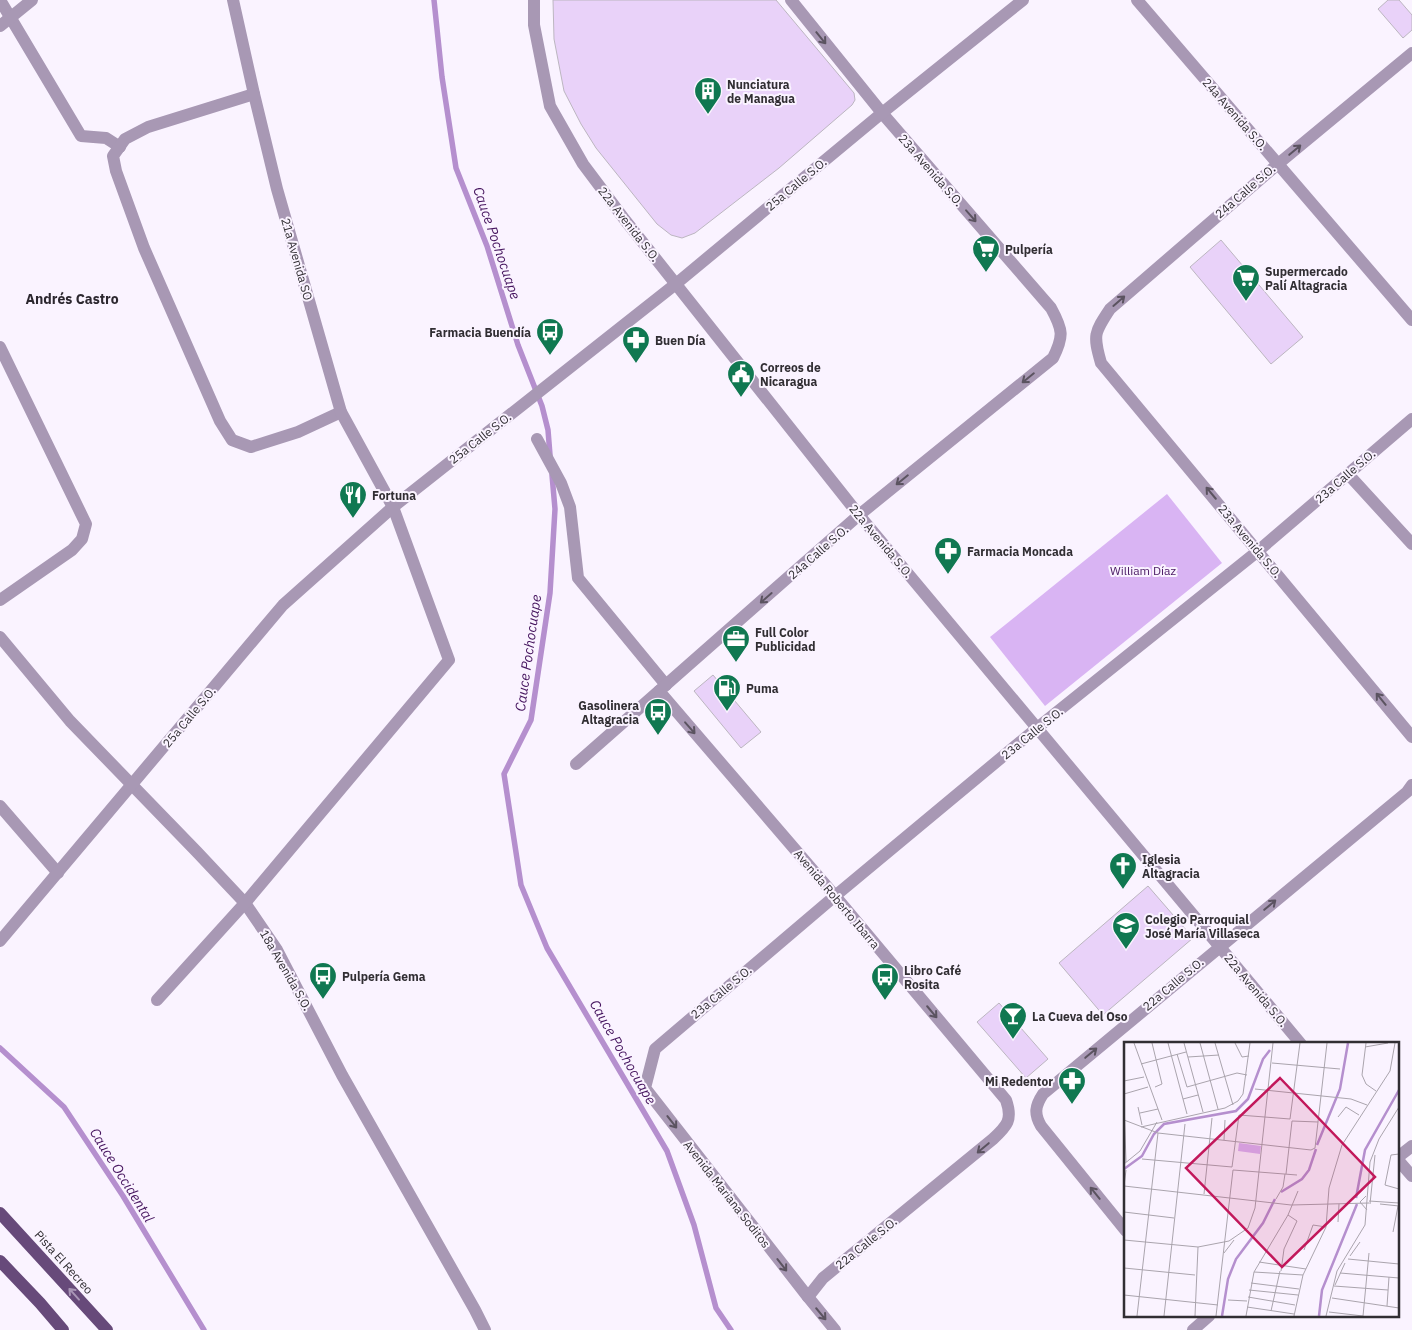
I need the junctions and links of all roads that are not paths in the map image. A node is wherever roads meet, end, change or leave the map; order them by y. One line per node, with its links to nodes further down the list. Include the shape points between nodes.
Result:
1 (0, 0): 8 (street)
2 (32, 0): 8 (street)
3 (233, 0): 11 (street, 21a Avenida SO)
4 (534, 0): 15 (street, 22a Avenida S.O., via 534,25 550,106 583,164)
5 (791, 0): 12 (street, 23a Avenida S.O., one-way to 12)
6 (1023, 0): 12 (street, 25a Calle S.O.)
7 (1136, 0): 14 (street, 24a Avenida S.O.)
8 (11, 17): 9 (street); 13 (street, via 81,136 106,138)
9 (0, 26)
10 (1412, 52): 14 (street, 24a Calle S.O., one-way to 10)
11 (254, 94): 13 (street, via 148,127 126,139); 20 (street, 21a Avenida SO)
12 (882, 113): 15 (street, 25a Calle S.O.); 18 (street, 23a Avenida S.O., one-way to 18, via 1051,308 1060,325)
13 (120, 147): 20 (street, via 113,156 116,171 144,248 220,421 232,440 251,447 298,432)
14 (1278, 164): 16 (street, 24a Avenida S.O.); 17 (street, 24a Calle S.O., one-way to 14, via 1098,327 1110,309)
15 (677, 283): 24 (street, 25a Calle S.O.); 25 (street, 22a Avenida S.O.)
16 (1412, 320)
17 (1095, 342): 27 (street, 23a Avenida S.O., one-way to 17, via 1101,363)
18 (1061, 343): 25 (street, 24a Calle S.O., one-way to 25, via 1053,358)
19 (0, 346): 28 (street, via 86,524 82,539 72,550)
20 (341, 412): 24 (street, 21a Avenida SO)
21 (1412, 419): 23 (street, 23a Calle S.O.)
22 (537, 439): 30 (street, Avenida Roberto Ibarra, via 570,507 578,578)
23 (1348, 474): 26 (street); 27 (street, 23a Calle S.O.)
24 (392, 506): 34 (street, 25a Calle S.O., via 283,605); 39 (street, 21a Avenida SO, via 449,660)
25 (859, 516): 30 (street, 24a Calle S.O., one-way to 30); 31 (street, 22a Avenida S.O.)
26 (1412, 544)
27 (1258, 551): 31 (street, 23a Calle S.O.); 32 (street, 23a Avenida S.O., one-way to 27)
28 (0, 600)
29 (0, 637): 34 (street, 18a Avenida S.O., via 70,721)
30 (662, 688): 33 (street, 24a Calle S.O.); 38 (street, Avenida Roberto Ibarra, one-way to 38)
31 (1037, 728): 38 (street, 23a Calle S.O.); 41 (street, 22a Avenida S.O.)
32 (1412, 737)
33 (576, 764)
34 (132, 784): 37 (street, 25a Calle S.O.); 39 (street, 18a Avenida S.O.)
35 (1412, 785): 41 (street, 22a Calle S.O., one-way to 35)
36 (0, 806): 37 (street)
37 (58, 873): 40 (street, 25a Calle S.O.)
38 (835, 896): 44 (street, 23a Calle S.O.); 45 (street, Avenida Roberto Ibarra, one-way to 45, via 1006,1100)
39 (245, 903): 42 (street); 56 (street, 18a Avenida S.O., via 277,950 342,1075)
40 (0, 941)
41 (1220, 946): 43 (street, 22a Avenida S.O.); 51 (street, 22a Calle S.O., one-way to 41, via 1042,1126 1036,1113 1037,1103 1048,1088)
42 (157, 1000)
43 (1299, 1042)
44 (655, 1049): 53 (street, Avenida Mariana Soditos, one-way to 53, via 645,1088)
45 (1010, 1110): 53 (street, 22a Calle S.O., one-way to 53, via 1009,1120 993,1139 823,1278)
46 (1412, 1146): 47 (street)
47 (1400, 1156)
48 (1400, 1161): 49 (street)
49 (1412, 1176)
50 (0, 1213): 55 (main road, Pista El Recreo, one-way to 50)
51 (1124, 1228)
52 (0, 1262): 54 (main road)
53 (808, 1297): 57 (street, Avenida Mariana Soditos, one-way to 57)
54 (63, 1330)
55 (107, 1330)
56 (485, 1330)
57 (835, 1330)

